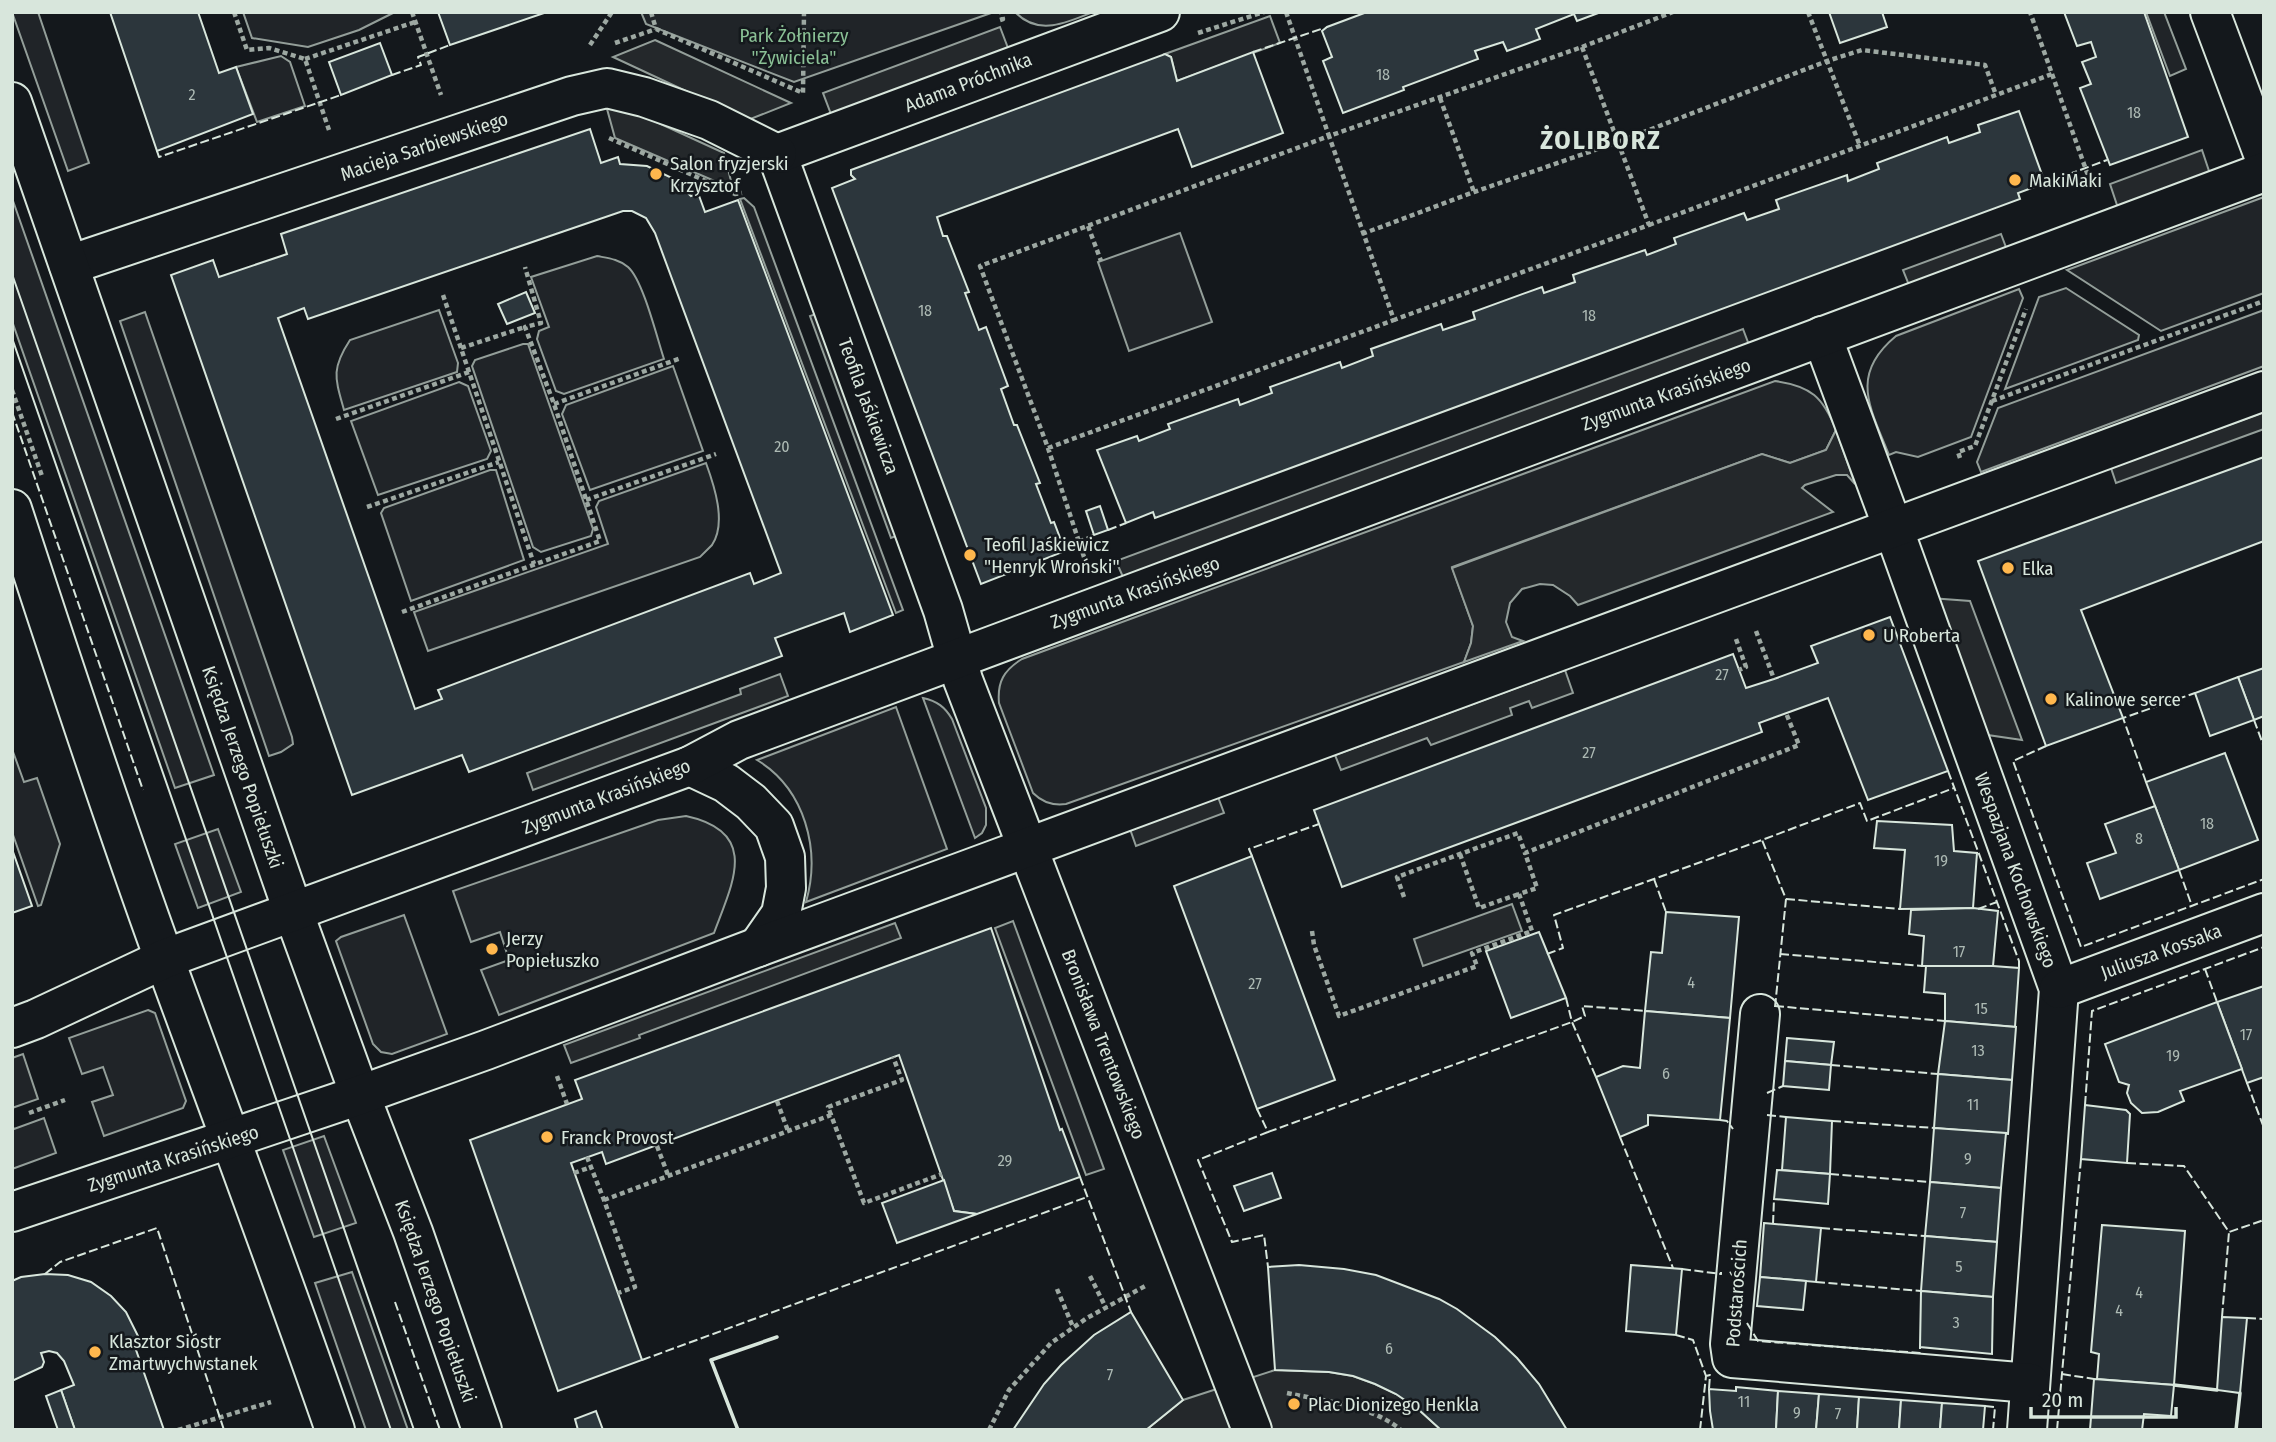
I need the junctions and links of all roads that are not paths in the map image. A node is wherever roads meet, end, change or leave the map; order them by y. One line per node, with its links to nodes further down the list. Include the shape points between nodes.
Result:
1 (1160, 12): 4 (street, Adama Próchnika)
2 (2210, 12): 5 (street)
3 (12, 102): 7 (street, Księdza Jerzego Popiełuszki)
4 (777, 154): 7 (street, Macieja Sarbiewskiego, via 709,120 607,88); 12 (street, Teofila Jaśkiewicza)
5 (2264, 156)
6 (2264, 172): 8 (street, Zygmunta Krasińskiego)
7 (69, 265): 15 (street, Księdza Jerzego Popiełuszki)
8 (1822, 336): 11 (street, Wespazjana Kochowskiego); 12 (street, Zygmunta Krasińskiego)
9 (2264, 391): 11 (street, Zygmunta Krasińskiego)
10 (12, 509): 18 (street)
11 (1894, 529): 14 (street, Zygmunta Krasińskiego); 19 (street, Wespazjana Kochowskiego)
12 (957, 659): 13 (street, Zygmunta Krasińskiego, via 739,740); 14 (street, Bronisława Trentowskiego)
13 (690, 766): 15 (street, Zygmunta Krasińskiego); 17 (street, via 726,783 751,802 778,836 785,857 786,888 781,914)
14 (1028, 848): 17 (street, Zygmunta Krasińskiego); 28 (street, Bronisława Trentowskiego)
15 (293, 911): 18 (street, Zygmunta Krasińskiego); 22 (street, Księdza Jerzego Popiełuszki)
16 (2264, 913): 19 (street, Juliusza Kossaka)
17 (758, 947): 22 (street, Zygmunta Krasińskiego)
18 (164, 959): 21 (street, Zygmunta Krasińskiego); 23 (street)
19 (2059, 989): 25 (street, Wespazjana Kochowskiego)
20 (1760, 1014): 25 (street, Podstarościch, via 1732,1358)
21 (12, 1028)
22 (360, 1095): 23 (street, Zygmunta Krasińskiego); 27 (street, Księdza Jerzego Popiełuszki)
23 (231, 1139): 24 (street, Zygmunta Krasińskiego); 26 (street)
24 (12, 1212)
25 (2030, 1383): 29 (street, Wespazjana Kochowskiego)
26 (335, 1430)
27 (482, 1430)
28 (1252, 1430)
29 (2027, 1430)

